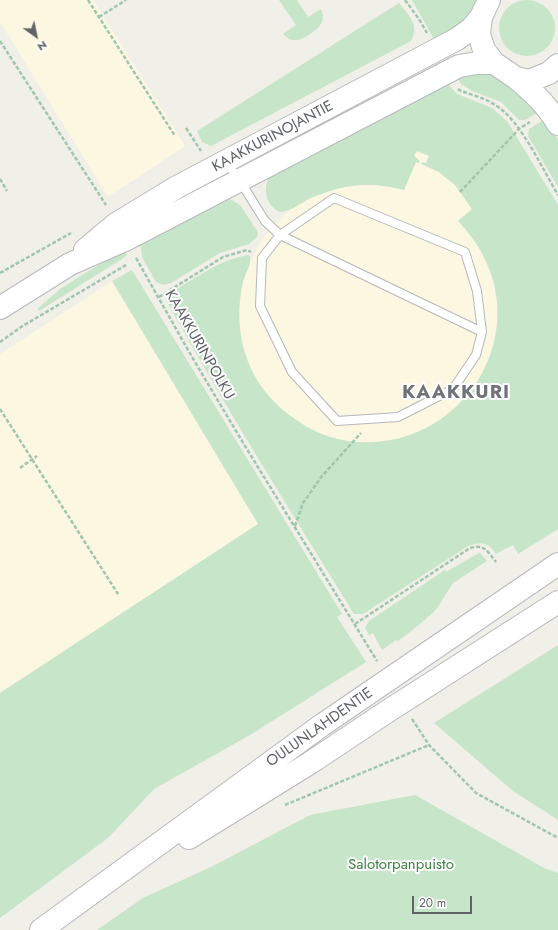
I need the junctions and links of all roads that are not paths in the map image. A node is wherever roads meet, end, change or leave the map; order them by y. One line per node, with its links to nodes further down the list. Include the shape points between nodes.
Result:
1 (485, 9): 2 (main road, via 480,34 484,50); 6 (main road, KAAKKURINOJANTIE, via 472,28 457,39)
2 (494, 63): 4 (main road); 7 (main road, KAAKKURINOJANTIE, via 458,66)
3 (558, 65): 4 (main road, via 549,73 529,80)
4 (516, 78): 5 (main road, via 549,110)
5 (558, 124)
6 (215, 159): 7 (lane); 8 (main road, KAAKKURINOJANTIE)
7 (240, 181): 8 (main road, KAAKKURINOJANTIE); 9 (lane, via 265,221)
8 (120, 232): 10 (main road, KAAKKURINOJANTIE)
9 (280, 235): 11 (lane); 11 (lane, via 334,198 465,252 477,291); 11 (lane, via 262,258 260,306 292,372 337,420 398,416 453,390 476,355)
10 (0, 308)
11 (482, 332)
12 (557, 565): 14 (main road, OULUNLAHDENTIE, via 322,725)
13 (558, 602): 14 (main road, OULUNLAHDENTIE, via 310,763 173,848)
14 (86, 896): 15 (main road, OULUNLAHDENTIE)
15 (41, 930)

